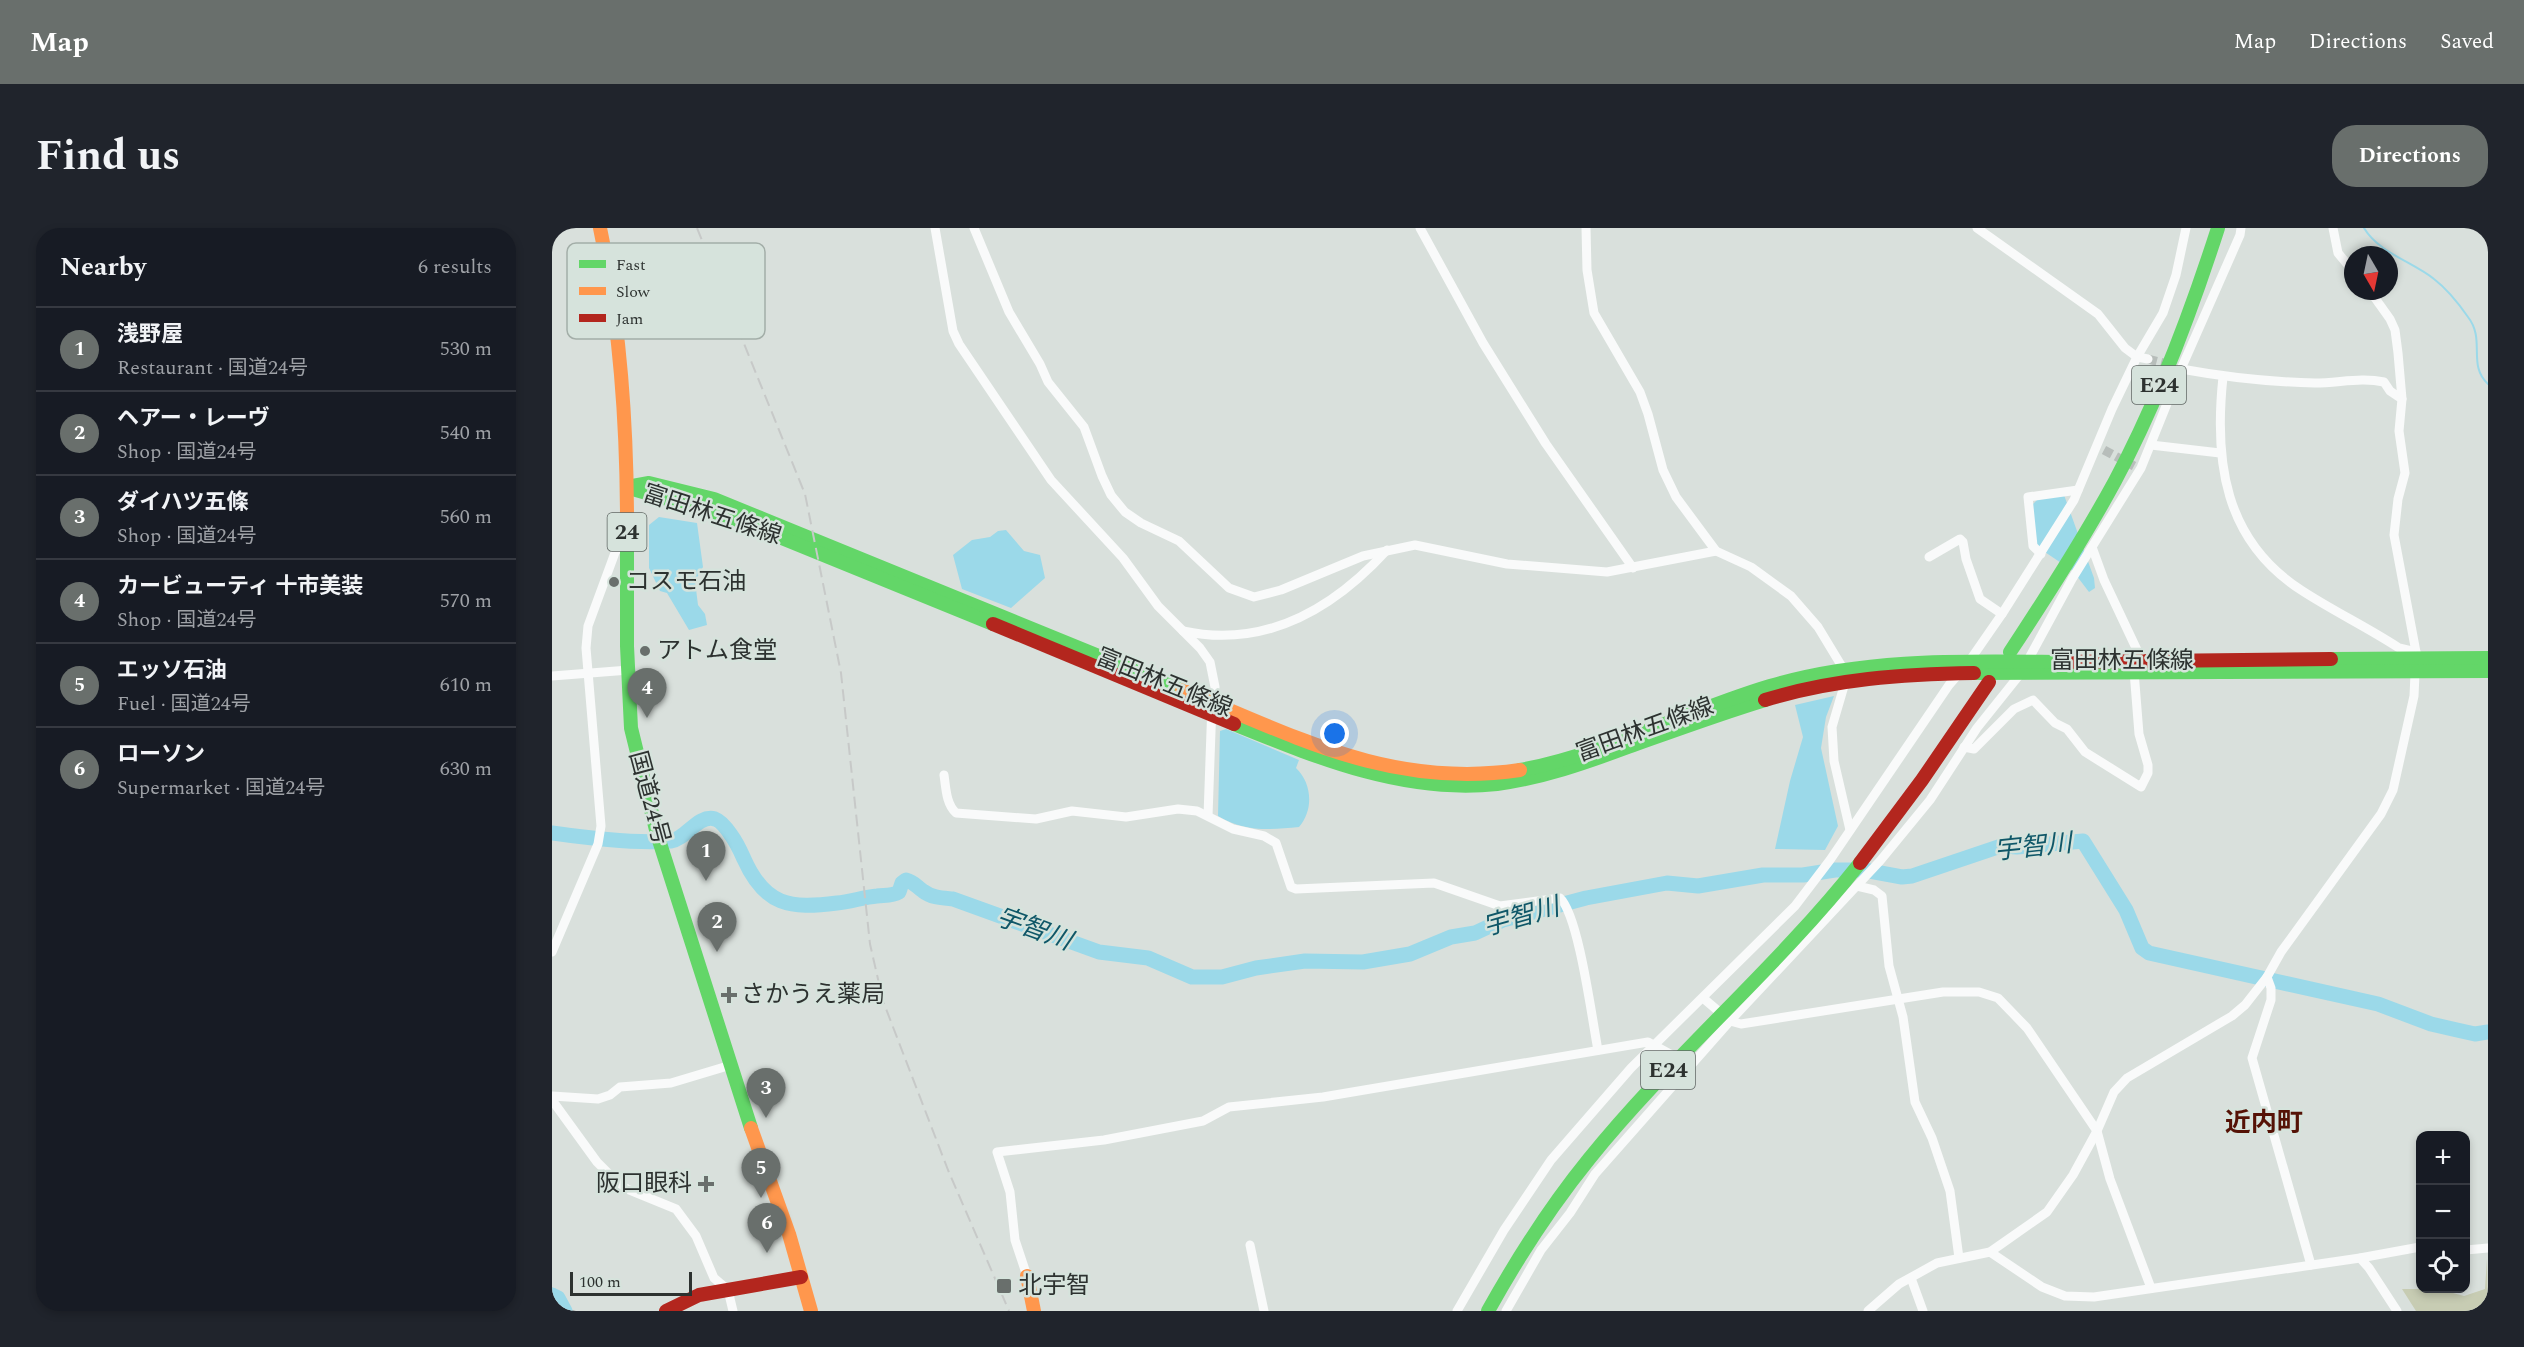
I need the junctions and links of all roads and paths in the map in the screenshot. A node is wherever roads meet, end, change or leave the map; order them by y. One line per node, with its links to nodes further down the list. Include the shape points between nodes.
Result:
1 (600, 228): 11 (main road, 国道24号 / 24)
2 (935, 228): 33 (street, via 953,331 959,344 1051,480)
3 (974, 228): 26 (street, via 1009,312 1048,382 1084,427 1111,495 1125,512 1179,541 1229,588 1254,597)
4 (1420, 228): 30 (street, via 1546,444)
5 (1586, 228): 27 (street, via 1594,313 1640,392 1663,470 1676,497)
6 (1977, 228): 15 (street, via 2098,314)
7 (2187, 228): 15 (street, via 2168,299)
8 (2218, 228): 24 (main road, E24, via 2204,274 2157,391)
9 (2241, 228): 17 (street)
10 (2333, 228): 12 (street, via 2338,253)
11 (603, 243)
12 (2344, 260)
13 (2376, 300): 19 (street, via 2395,330)
14 (618, 339): 22 (main road, 国道24号 / 24)
15 (2137, 357): 16 (street); 23 (street, via 2100,449)
16 (2148, 359)
17 (2181, 369): 18 (street); 20 (street)
18 (2223, 377): 19 (street, via 2317,383 2370,379 2384,382); 21 (street)
19 (2402, 399): 36 (street, via 2399,432 2405,473 2394,535)
20 (2151, 445): 21 (street); 24 (street)
21 (2220, 453): 36 (street, via 2232,506 2242,530 2279,574)
22 (627, 487): 25 (main road, 国道24号 / 24); 47 (main road, 富田林五條線, via 649,483 714,499 777,529)
23 (2075, 495): 28 (street); 28 (street, via 2028,497 2033,546)
24 (2088, 541): 31 (main road, E24); 38 (street, via 2137,650)
25 (627, 547): 40 (main road, 国道24号 / 24); 42 (street, via 616,550 588,626)
26 (1387, 550): 30 (street, via 1415,545 1519,565 1607,572); 33 (street, via 1348,589 1282,626 1229,637)
27 (1716, 551): 30 (street); 51 (street, via 1759,572 1791,596 1818,627 1841,664 1844,686 1832,726 1834,761)
28 (2041, 554): 32 (street)
29 (1929, 557): 32 (street, via 1960,539 1980,600)
30 (1633, 568)
31 (2068, 575): 34 (main road, E24); 39 (street)
32 (2002, 614): 37 (street)
33 (1183, 631): 47 (street, via 1210,662 1215,687)
34 (2010, 652)
35 (2488, 658): 36 (main road, 富田林五條線)
36 (2416, 660): 38 (main road, 富田林五條線); 41 (main road, 富田林五條線); 56 (street, via 2414,696 2393,789 2374,824)
37 (1968, 663): 39 (main road, 富田林五條線); 43 (main road, 富田林五條線, via 1914,663); 44 (street)
38 (2135, 666): 39 (main road, 富田林五條線); 48 (street, via 2139,734 2148,765 2141,787 2085,752 2067,729 2055,723 2032,700 2014,709 1974,749)
39 (2024, 667): 44 (main road, 富田林五條線); 48 (street)
40 (629, 670): 42 (street); 62 (main road, 国道24号 / 24, via 631,728 642,778)
41 (2488, 671)
42 (586, 672): 45 (street); 55 (street, via 601,826 598,844)
43 (1859, 673): 44 (main road, 富田林五條線); 47 (main road, 富田林五條線, via 1738,697 1546,765 1474,775 1439,774 1366,762)
44 (1958, 674): 51 (street)
45 (552, 676)
46 (1989, 682): 85 (main road, E24, via 1874,848 1798,937 1593,1153 1523,1250)
47 (1212, 709): 50 (street)
48 (1964, 747): 52 (street, via 1930,800)
49 (944, 775): 50 (street, via 948,800 956,813 1036,819 1072,811 1126,817 1178,809)
50 (1209, 816): 61 (street, via 1233,829 1276,843 1290,887 1296,890 1434,883 1500,906 1560,898 1568,909 1574,931)
51 (1850, 830): 53 (street)
52 (1857, 886): 54 (street); 58 (street, via 1882,896 1884,935)
53 (1795, 906): 54 (street); 57 (street)
54 (1814, 934): 59 (street)
55 (552, 952)
56 (2266, 977): 65 (street, via 2232,1016 2127,1078 2114,1092); 73 (street, via 2271,1000 2252,1058)
57 (1703, 998): 59 (street); 60 (street)
58 (1897, 999): 59 (street, via 1741,1024); 65 (street, via 1942,992 1980,992 1998,998 2027,1028); 71 (street, via 1915,1102 1950,1191)
59 (1730, 1022): 63 (street)
60 (1655, 1045): 61 (street, via 1648,1042); 63 (street); 84 (street, via 1598,1105 1537,1179 1491,1249)
61 (1598, 1050): 74 (street, via 1323,1097 1229,1107 1203,1121 1104,1140 997,1152 1010,1192 1015,1240)
62 (731, 1065): 64 (street, via 670,1083 620,1087 598,1099); 75 (main road, 国道24号 / 24)
63 (1690, 1066): 86 (street, via 1595,1174 1541,1250)
64 (552, 1098): 78 (street, via 597,1162 615,1180 676,1209 696,1236 714,1278)
65 (2097, 1131): 70 (street, via 2047,1212); 77 (street, via 2110,1179)
66 (1250, 1245): 83 (street)
67 (2416, 1248): 72 (street)
68 (2488, 1248): 69 (street)
69 (2470, 1250)
70 (1990, 1251): 71 (street); 77 (street, via 2042,1287 2065,1296 2094,1297)
71 (1959, 1258): 76 (street, via 1937,1263)
72 (2360, 1258): 73 (street); 89 (street)
73 (2311, 1264): 77 (street)
74 (1026, 1276): 82 (main road)
75 (801, 1277): 78 (main road); 81 (main road, 国道24号 / 24)
76 (1911, 1278): 87 (street); 88 (street)
77 (2151, 1288)
78 (728, 1290): 79 (main road, via 699,1295); 80 (street)
79 (666, 1311)
80 (733, 1311)
81 (811, 1311)
82 (1034, 1311)
83 (1264, 1311)
84 (1457, 1311)
85 (1488, 1311)
86 (1506, 1311)
87 (1868, 1311)
88 (1923, 1311)
89 (2397, 1311)

